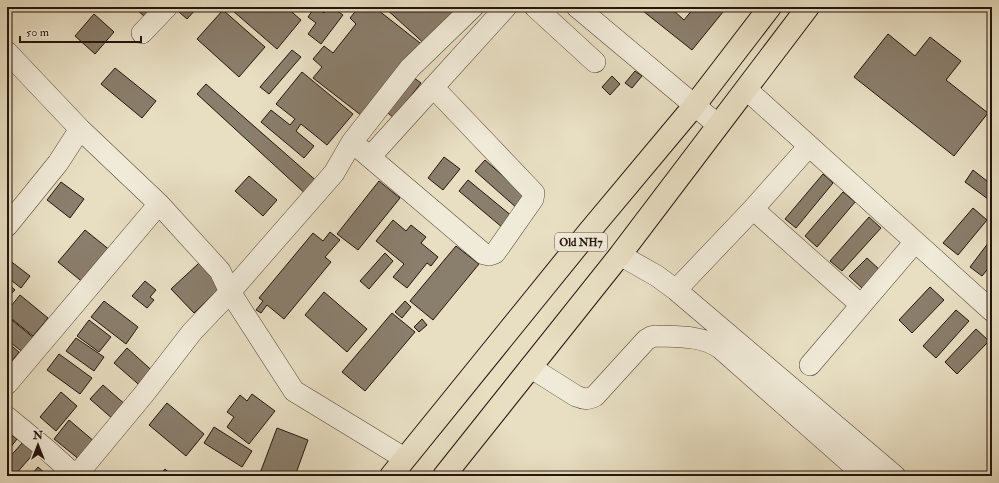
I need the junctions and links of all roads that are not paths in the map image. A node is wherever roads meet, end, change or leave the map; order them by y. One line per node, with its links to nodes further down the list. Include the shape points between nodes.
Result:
1 (167, 7): 8 (street)
2 (473, 7): 16 (street, via 410,68)
3 (506, 7): 11 (street)
4 (535, 7): 10 (street)
5 (577, 7): 13 (street)
6 (770, 7): 13 (main road, Old NH7)
7 (808, 7): 12 (main road, Old NH7)
8 (142, 33)
9 (7, 53): 15 (street)
10 (595, 62)
11 (433, 87): 18 (street); 18 (street, via 534,193 533,200 495,253 484,254)
12 (746, 89): 14 (main road, Old NH7); 17 (street)
13 (694, 106): 14 (street); 32 (main road, Old NH7)
14 (718, 126): 23 (main road, Old NH7)
15 (80, 129): 19 (street); 21 (street, via 58,163)
16 (352, 142): 18 (street); 25 (street, via 334,173)
17 (809, 146): 20 (street); 22 (street)
18 (370, 157)
19 (159, 204): 25 (street, via 220,270); 30 (street)
20 (753, 209): 24 (street); 26 (street)
21 (7, 226)
22 (915, 242): 26 (street); 27 (street)
23 (620, 255): 24 (street); 29 (main road, Old NH7)
24 (676, 290): 37 (street)
25 (230, 292): 32 (street, via 294,392); 33 (street, via 192,332)
26 (861, 305): 28 (street)
27 (992, 311)
28 (810, 365)
29 (530, 367): 35 (main road, Old NH7); 36 (street, via 576,396 590,399 651,337 706,341 720,348)
30 (7, 384)
31 (7, 417): 33 (street)
32 (404, 458): 34 (main road, Old NH7)
33 (76, 476)
34 (391, 476)
35 (444, 476)
36 (865, 476)
37 (895, 476)

